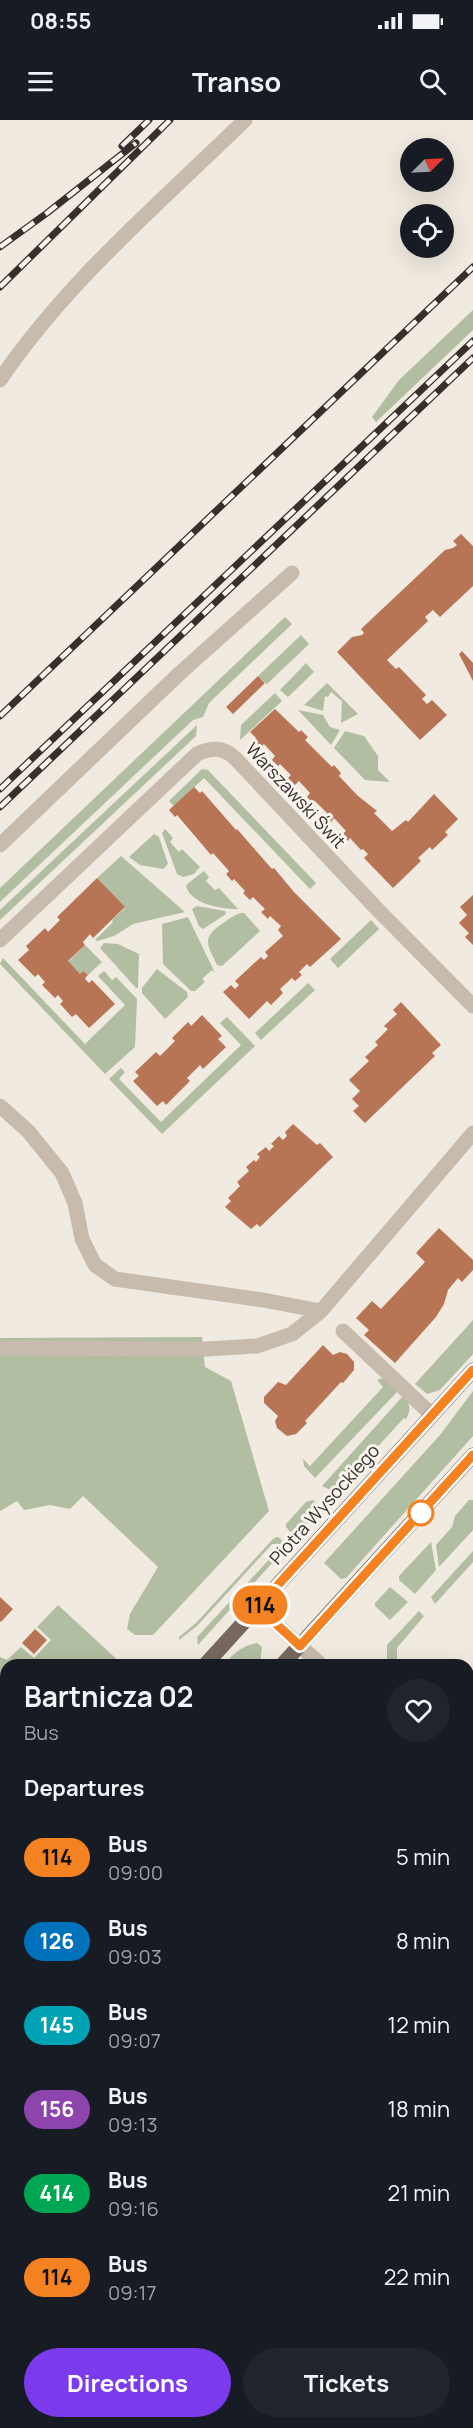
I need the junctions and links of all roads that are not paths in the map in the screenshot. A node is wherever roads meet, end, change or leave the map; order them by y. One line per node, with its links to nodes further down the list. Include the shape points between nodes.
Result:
1 (245, 120): 2 (street, via 76,284 39,325)
2 (0, 380)
3 (292, 573): 4 (street, via 180,673)
4 (0, 845)
5 (0, 940): 6 (street, Warszawski Świt, via 197,754 218,748 235,758)
6 (473, 1006)
7 (0, 1106): 9 (street, via 28,1131 62,1173 94,1266 115,1279)
8 (473, 1133): 9 (street)
9 (321, 1311): 11 (street, via 292,1334 257,1346)
10 (343, 1331): 13 (street)
11 (0, 1348)
12 (473, 1370): 13 (main road, Piotra Wysockiego)
13 (432, 1414): 15 (main road, Piotra Wysockiego)
14 (473, 1455): 16 (main road)
15 (258, 1607): 16 (street); 17 (main road, Piotra Wysockiego)
16 (300, 1646): 18 (main road); 19 (street)
17 (210, 1659)
18 (288, 1659)
19 (314, 1659)

